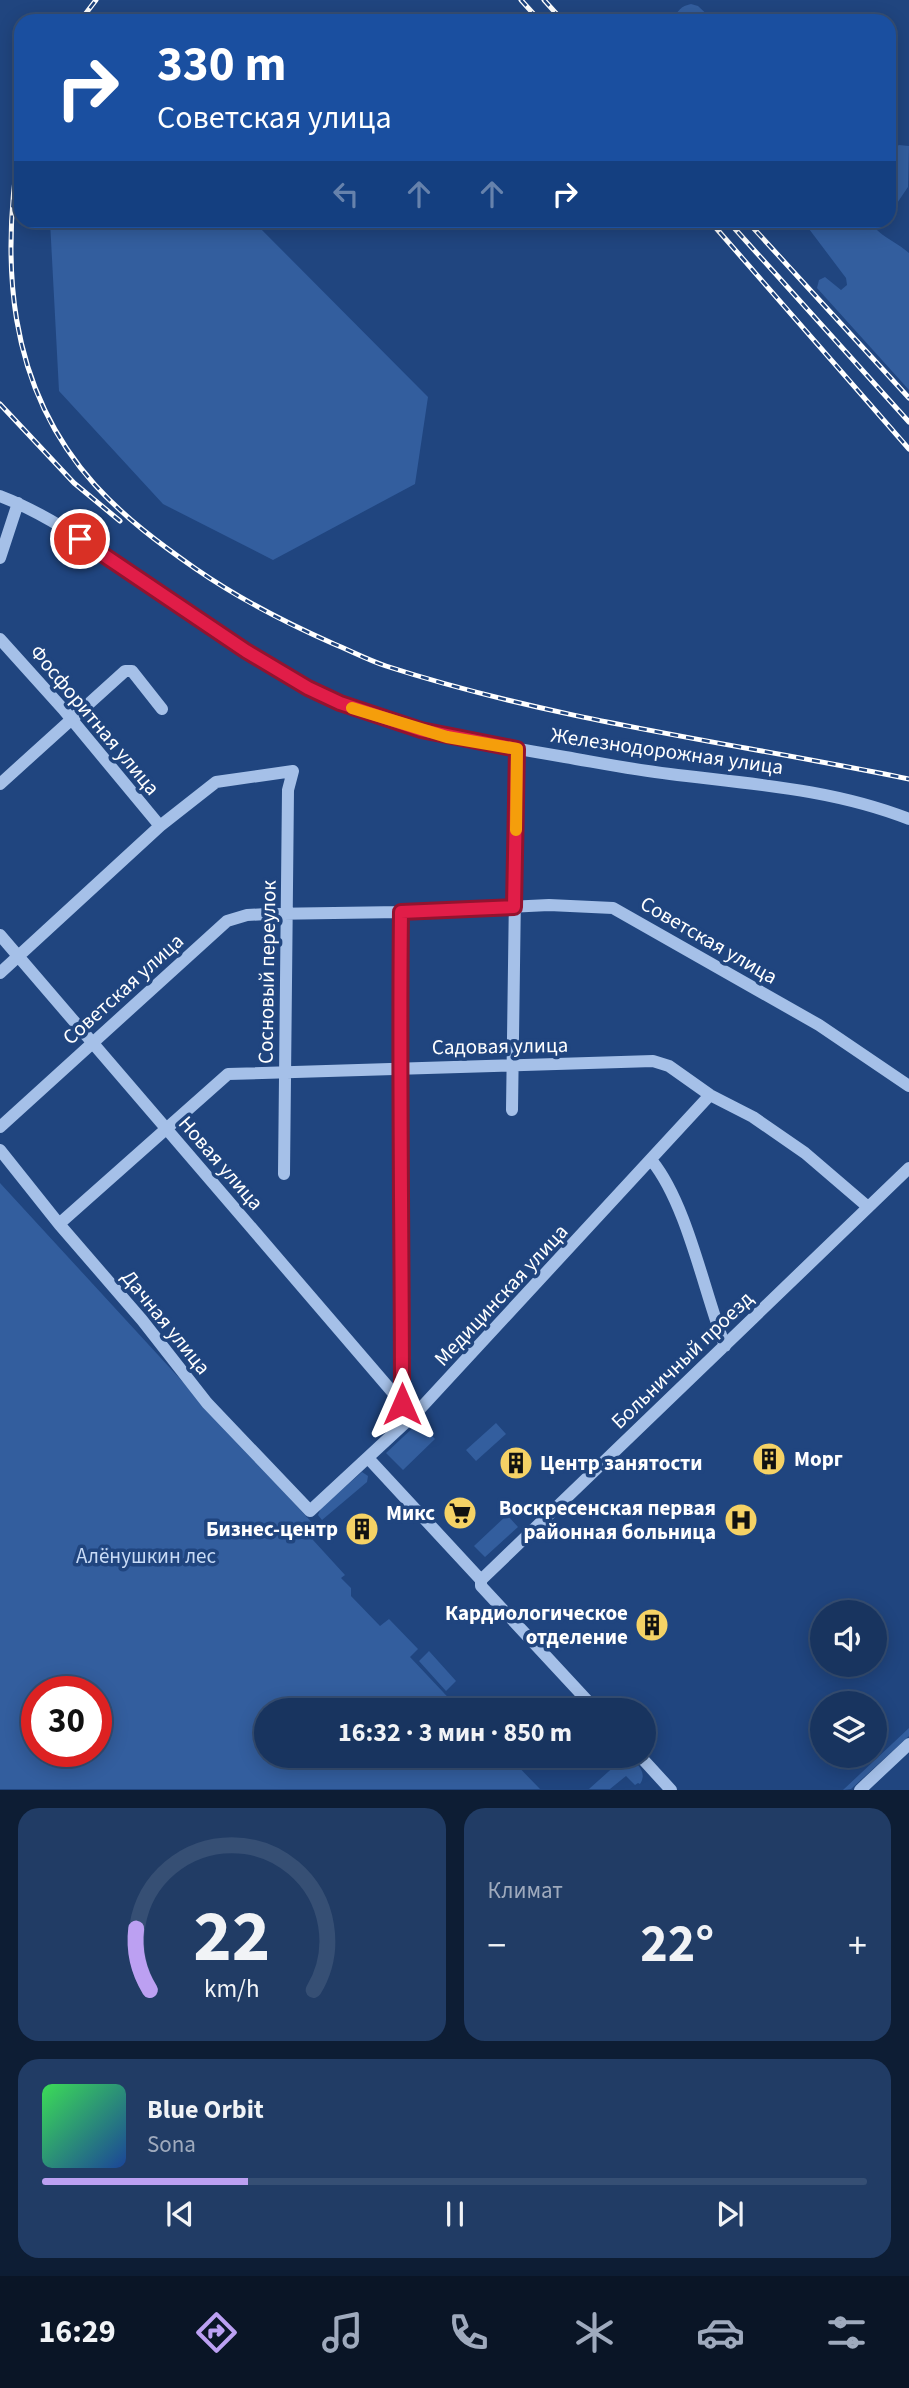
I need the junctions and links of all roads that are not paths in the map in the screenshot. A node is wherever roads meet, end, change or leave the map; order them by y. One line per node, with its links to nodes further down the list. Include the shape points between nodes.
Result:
1 (0, 496): 2 (street, Железнодорожная улица)
2 (18, 503): 3 (street); 7 (street, Железнодорожная улица, via 60,525 308,688 421,730)
3 (0, 558)
4 (0, 639): 6 (street, Фосфоритная улица)
5 (162, 709): 6 (street, via 132,671 125,671)
6 (71, 721): 8 (street); 10 (street, Фосфоритная улица)
7 (517, 749): 9 (street, Железнодорожная улица, via 666,774 799,789 883,808); 11 (street)
8 (0, 784)
9 (909, 819)
10 (160, 827): 13 (street, Сосновый переулок, via 216,782 293,771 288,790); 15 (street)
11 (514, 907): 12 (street, Советская улица); 18 (street); 21 (street, Советская улица, via 613,908 819,1025)
12 (401, 912): 13 (street, Советская улица); 19 (street)
13 (288, 914): 17 (street, Советская улица, via 247,915 227,921); 20 (street, Сосновый переулок)
14 (0, 935): 15 (street, Новая улица)
15 (18, 956): 16 (street); 17 (street, Новая улица)
16 (0, 973)
17 (93, 1042): 24 (street, Советская улица); 25 (street, Новая улица)
18 (514, 1066): 19 (street, Садовая улица); 22 (street, Садовая улица, via 653,1061 682,1073); 23 (street)
19 (399, 1067): 20 (street, Садовая улица); 33 (street)
20 (285, 1071): 25 (street, Садовая улица, via 228,1074); 29 (street, Сосновый переулок)
21 (909, 1086)
22 (710, 1096): 27 (street, Медицинская улица); 30 (street, Садовая улица, via 753,1117 805,1153)
23 (512, 1110)
24 (0, 1127)
25 (166, 1128): 31 (street, Садовая улица); 33 (street, Новая улица)
26 (0, 1150): 31 (street, Дачная улица)
27 (652, 1161): 32 (street, via 683,1221); 34 (street, Медицинская улица)
28 (909, 1168): 30 (street, Больничный проезд)
29 (284, 1174)
30 (868, 1207): 32 (street, Больничный проезд)
31 (59, 1224): 36 (street, Дачная улица, via 207,1403)
32 (725, 1346): 37 (street, Больничный проезд)
33 (402, 1404): 34 (street, Новая улица)
34 (413, 1416): 35 (street, Медицинская улица)
35 (368, 1458): 36 (street, Медицинская улица); 37 (street)
36 (310, 1511)
37 (481, 1580): 38 (street, via 481,1586)
38 (585, 1698)
39 (909, 1744): 42 (street)
40 (651, 1768): 41 (street)
41 (671, 1790)
42 (860, 1790)

